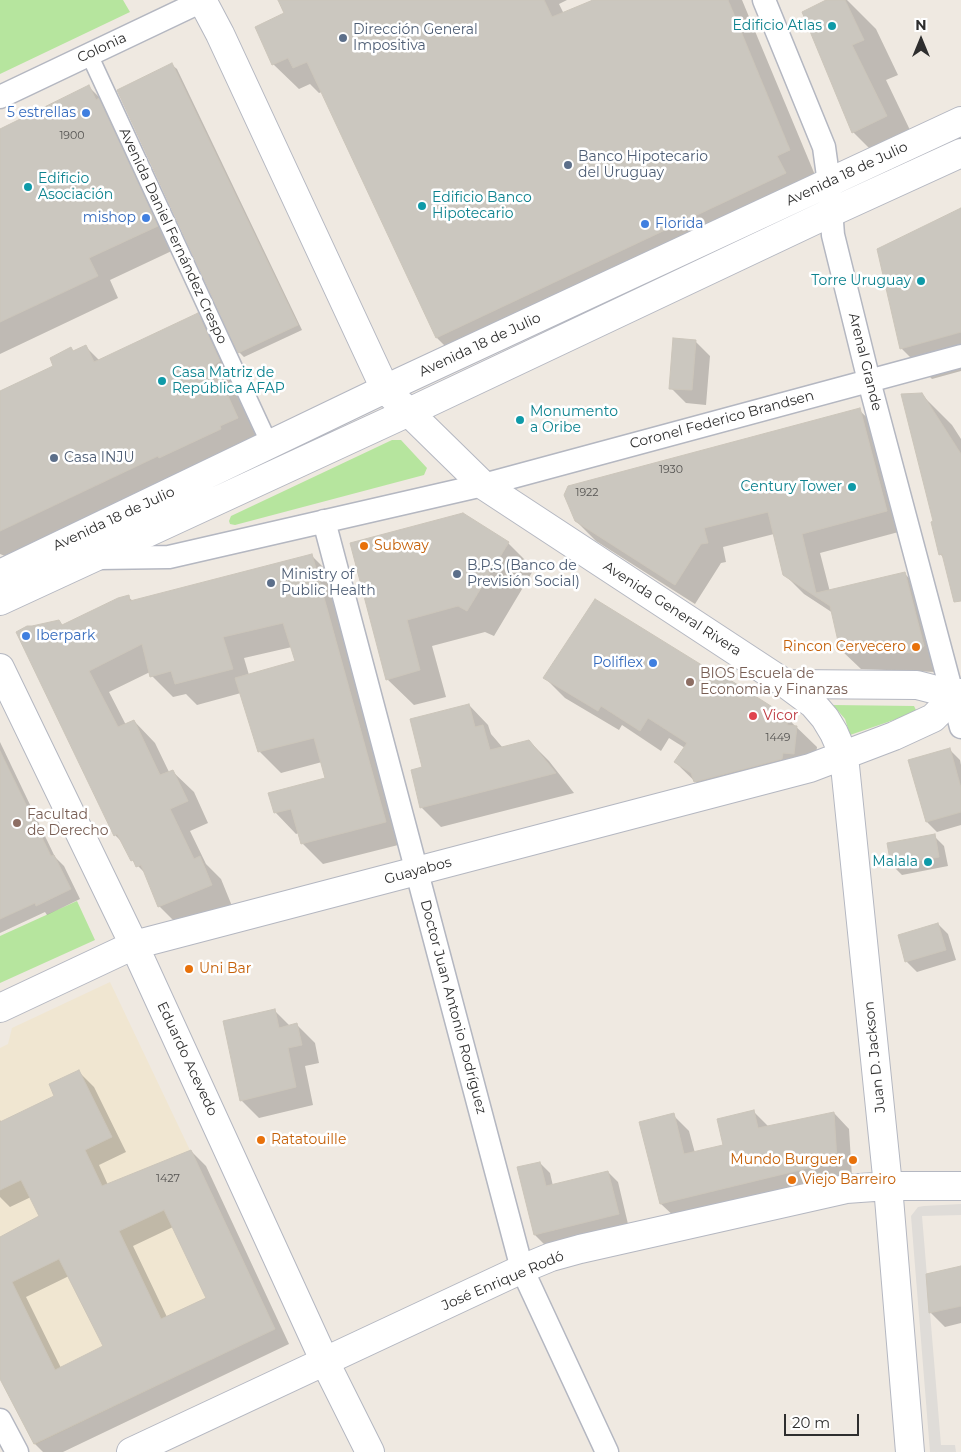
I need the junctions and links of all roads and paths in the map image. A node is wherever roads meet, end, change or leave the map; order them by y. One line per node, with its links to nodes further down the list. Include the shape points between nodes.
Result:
1 (203, 0): 3 (street, Colonia); 11 (street)
2 (764, 0): 7 (street, Arenal Grande, via 824,147)
3 (89, 54): 4 (street, Colonia); 13 (street, Avenida Daniel Fernández Crespo)
4 (0, 97)
5 (961, 121): 7 (street, Avenida 18 de Julio)
6 (961, 153): 8 (street, Avenida 18 de Julio)
7 (829, 183): 8 (street, Arenal Grande); 11 (street, Avenida 18 de Julio)
8 (832, 212): 10 (street, Arenal Grande, via 833,235); 12 (street, Avenida 18 de Julio)
9 (961, 356): 10 (street, Coronel Federico Brandsen)
10 (869, 381): 14 (street, Coronel Federico Brandsen); 21 (street, Arenal Grande)
11 (385, 389): 12 (street, Avenida General Rivera); 13 (street, Avenida 18 de Julio)
12 (408, 412): 14 (street, Avenida General Rivera); 16 (street, Avenida 18 de Julio)
13 (270, 445): 17 (street, Avenida 18 de Julio)
14 (483, 485): 15 (street, Avenida 18 de Julio); 20 (street, Avenida General Rivera)
15 (324, 521): 16 (street, Avenida 18 de Julio, via 169,557); 24 (street, Doctor Juan Antonio Rodríguez)
16 (95, 558): 18 (street, Avenida 18 de Julio)
17 (0, 574)
18 (0, 602)
19 (0, 668): 25 (street, Eduardo Acevedo)
20 (786, 684): 21 (street, via 917,685); 23 (street, Juan D. Jackson, via 825,718)
21 (956, 693): 22 (street, Arenal Grande); 23 (street, via 933,718)
22 (961, 727)
23 (844, 756): 24 (street, Guayabos, via 810,768); 27 (street, Juan D. Jackson)
24 (417, 871): 25 (street, Guayabos); 29 (street, Doctor Juan Antonio Rodríguez)
25 (134, 945): 26 (street, Guayabos); 30 (street, Eduardo Acevedo)
26 (0, 1008)
27 (888, 1186): 28 (street, José Enrique Rodó); 29 (street, José Enrique Rodó, via 846,1189 637,1236 551,1257); 36 (street, Juan D. Jackson)
28 (961, 1186)
29 (522, 1269): 30 (street, José Enrique Rodó); 35 (street, Doctor Juan Antonio Rodríguez)
30 (325, 1362): 33 (street, José Enrique Rodó); 34 (street, Eduardo Acevedo)
31 (0, 1420): 32 (street)
32 (17, 1452)
33 (130, 1452)
34 (370, 1452)
35 (607, 1452)
36 (910, 1452)

